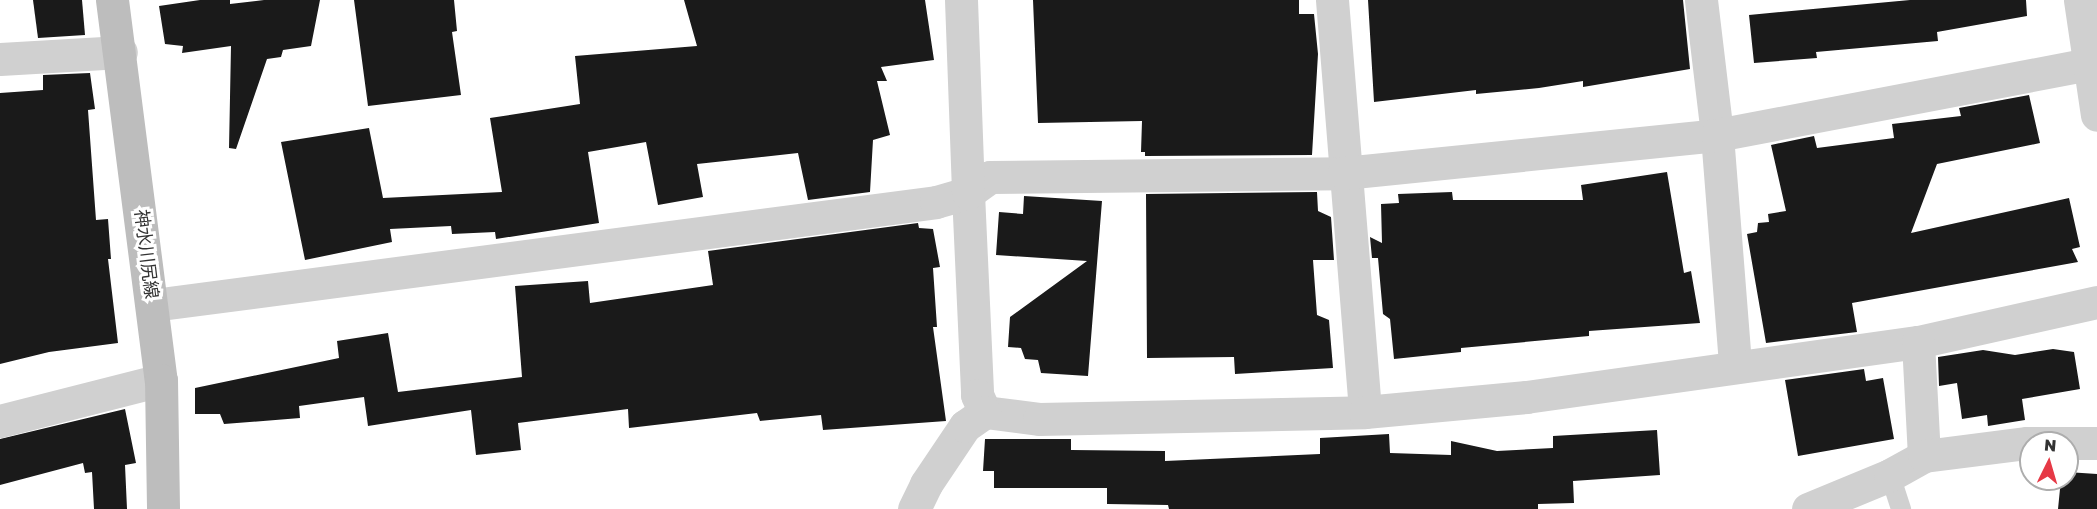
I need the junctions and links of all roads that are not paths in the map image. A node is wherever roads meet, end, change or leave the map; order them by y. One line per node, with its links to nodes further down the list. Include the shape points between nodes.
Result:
1 (112, 0): 6 (main road, 神水川尻線)
2 (961, 0): 12 (street)
3 (1332, 0): 11 (street)
4 (1701, 0): 10 (street)
5 (2080, 0): 8 (street)
6 (121, 52): 7 (street); 14 (main road, 神水川尻線)
7 (0, 59)
8 (2090, 64): 9 (street); 10 (street)
9 (2097, 115)
10 (1717, 135): 11 (street); 16 (street)
11 (1344, 173): 12 (street, via 990,177); 19 (street)
12 (968, 194): 14 (street); 18 (street, via 977,395)
13 (2097, 302): 15 (street)
14 (153, 305): 17 (main road, 神水川尻線)
15 (1918, 342): 16 (street); 22 (street)
16 (1735, 366): 19 (street, via 1526,397)
17 (161, 380): 20 (street); 24 (main road, 神水川尻線)
18 (985, 412): 19 (street, via 1039,419); 25 (street, via 964,426)
19 (1365, 412)
20 (0, 421)
21 (2097, 443): 22 (street, via 2027,443)
22 (1924, 456): 23 (street)
23 (1890, 475): 26 (street); 27 (lane)
24 (163, 509)
25 (914, 509)
26 (1808, 509)
27 (1901, 509)

